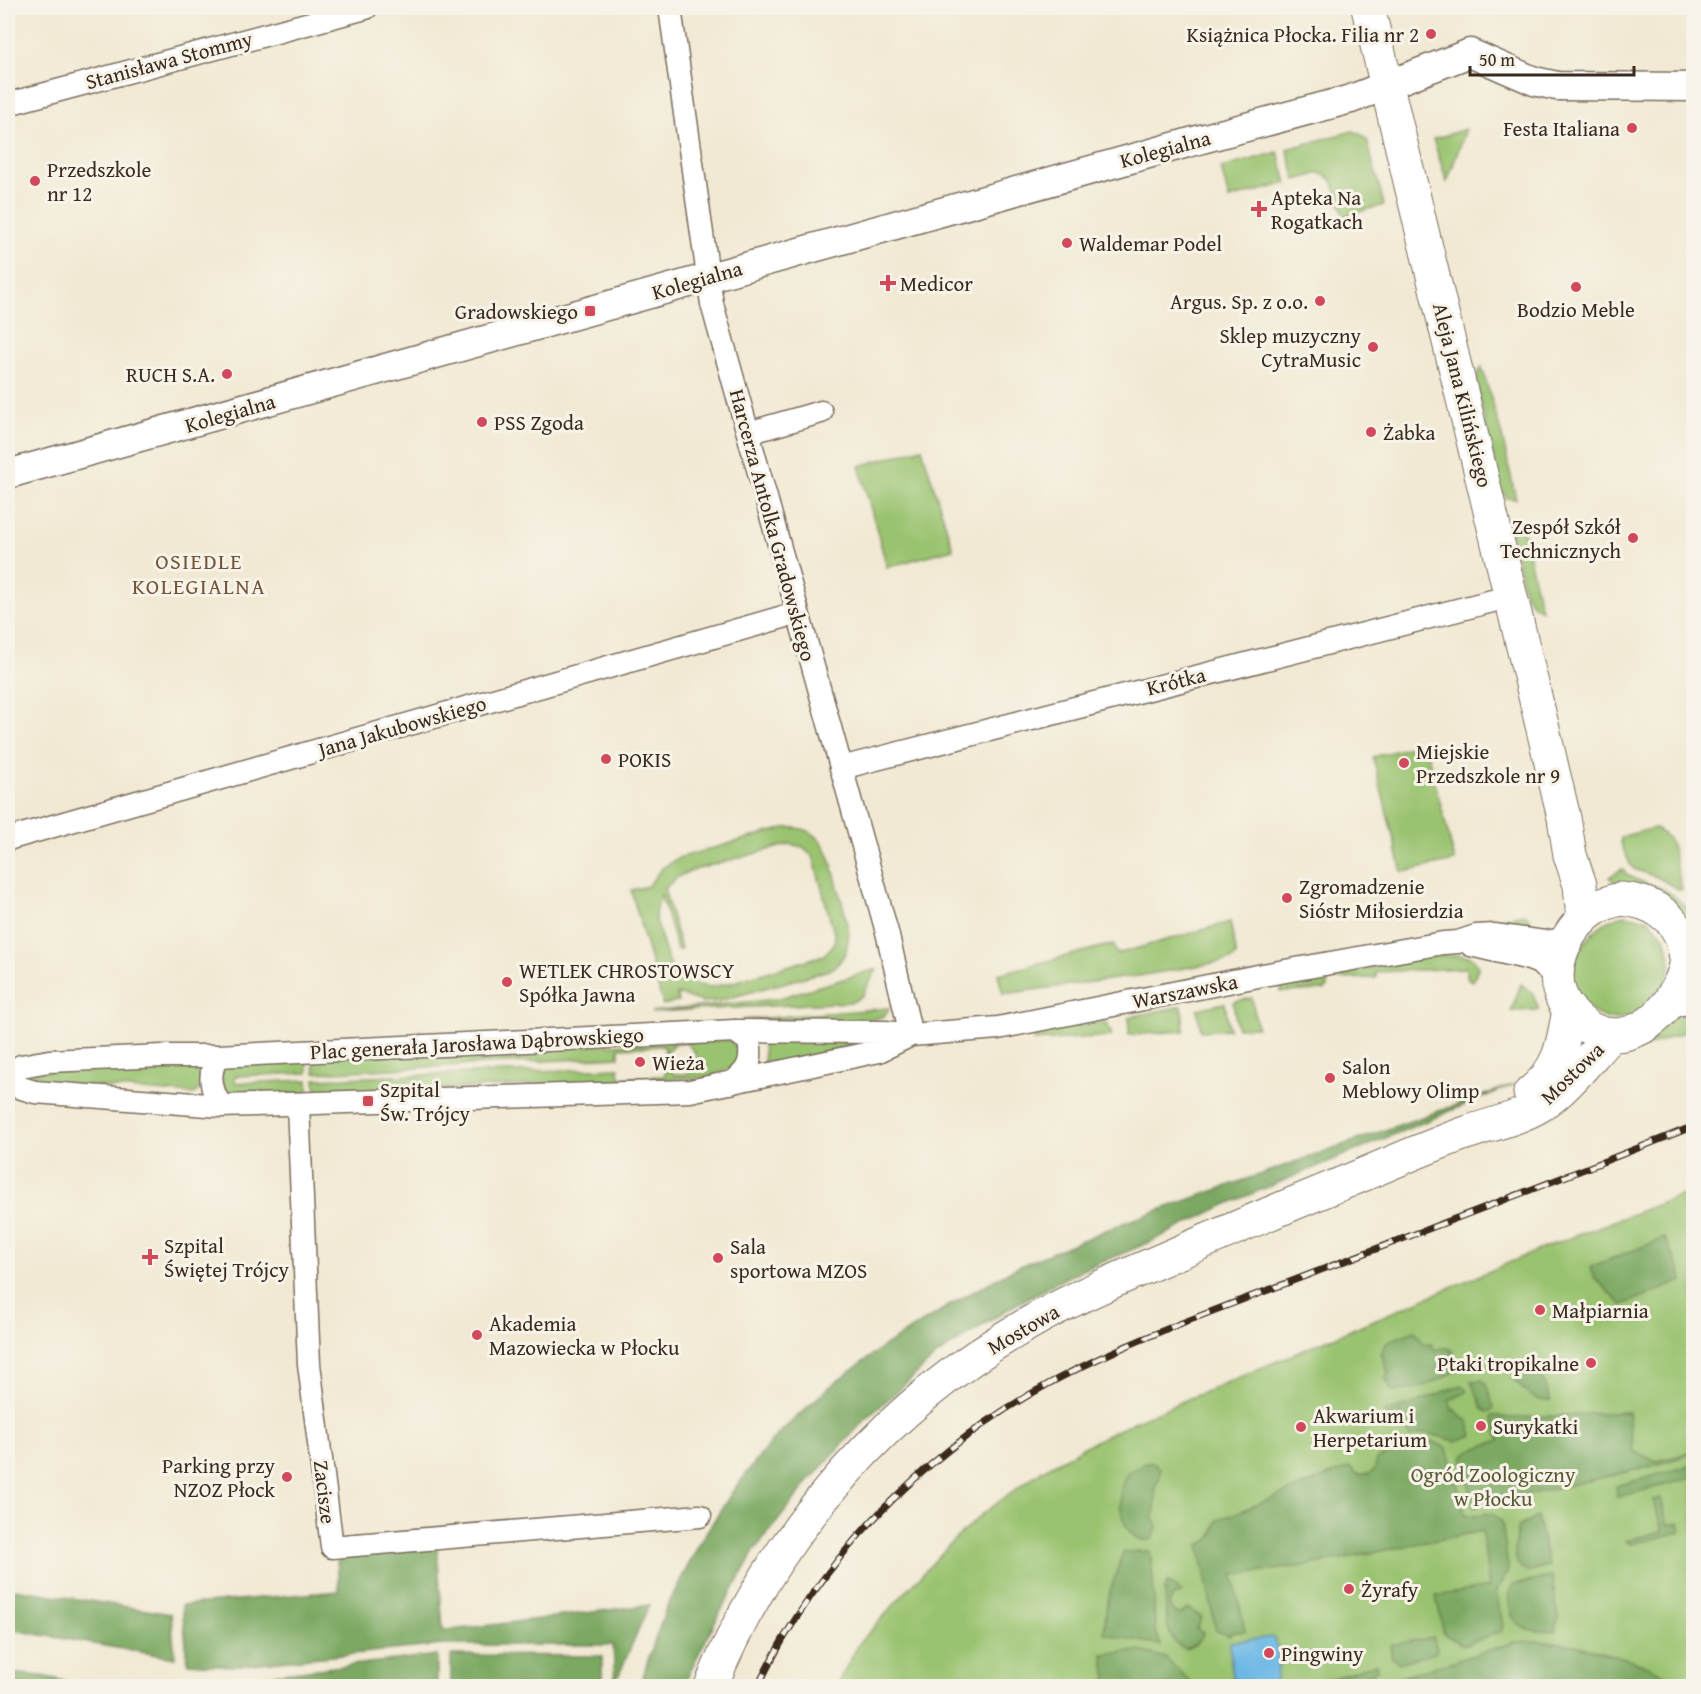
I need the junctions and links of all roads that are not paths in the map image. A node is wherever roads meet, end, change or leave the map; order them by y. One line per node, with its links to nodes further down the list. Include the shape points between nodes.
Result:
1 (366, 8): 6 (street, Stanisława Stommy)
2 (671, 8): 7 (street, Harcerza Antolka Gradowskiego)
3 (1368, 8): 4 (main road, Aleja Jana Kilińskiego)
4 (1387, 85): 5 (street, Kolegialna, via 1470,53 1534,81 1557,86); 7 (street, Kolegialna, via 1351,99); 11 (main road, Aleja Jana Kilińskiego)
5 (1694, 87)
6 (8, 104)
7 (708, 277): 9 (street, Harcerza Antolka Gradowskiego); 10 (street, Kolegialna)
8 (820, 412): 9 (street)
9 (748, 433): 12 (street, Harcerza Antolka Gradowskiego)
10 (8, 474)
11 (1512, 596): 13 (street, Krótka); 14 (main road, Aleja Jana Kilińskiego)
12 (797, 614): 13 (street, Harcerza Antolka Gradowskiego); 15 (street, Jana Jakubowskiego)
13 (841, 768): 25 (street, Harcerza Antolka Gradowskiego)
14 (1564, 818): 16 (main road, Aleja Jana Kilińskiego, via 1597,876); 18 (main road, Aleja Jana Kilińskiego, via 1580,885)
15 (8, 839)
16 (1621, 899): 17 (main road, via 1652,906); 18 (main road, via 1599,906)
17 (1685, 927): 20 (main road, via 1681,936)
18 (1575, 929): 19 (street, Warszawska, via 1544,942 1494,935); 21 (main road, via 1561,953)
19 (1458, 942): 21 (street, Warszawska, via 1526,958); 25 (street, Warszawska, via 1263,975 998,1028)
20 (1690, 963): 22 (main road, via 1676,990)
21 (1556, 975): 23 (main road)
22 (1680, 1005): 26 (main road, via 1639,1030)
23 (1569, 1009): 26 (main road, via 1589,1029); 33 (main road, Mostowa, via 1563,1047 1542,1083)
24 (735, 1031): 25 (street, Plac generała Jarosława Dąbrowskiego); 27 (street, Plac generała Jarosława Dąbrowskiego); 29 (street, via 749,1041 752,1054 749,1068)
25 (911, 1035): 29 (street, via 879,1051)
26 (1610, 1036): 33 (main road, Mostowa, via 1543,1104 1514,1119)
27 (218, 1056): 28 (street, Plac generała Jarosława Dąbrowskiego, via 49,1061 21,1066); 32 (street, via 211,1077 212,1092)
28 (8, 1077)
29 (731, 1083): 31 (street, via 690,1091)
30 (8, 1084): 32 (street, via 35,1092)
31 (298, 1104): 32 (street); 34 (street, Zacisze, via 309,1364 332,1547)
32 (221, 1106)
33 (1465, 1133): 35 (main road, Mostowa, via 1107,1284 1044,1315 958,1370 878,1437 813,1509 755,1597)
34 (700, 1516)
35 (711, 1686)

